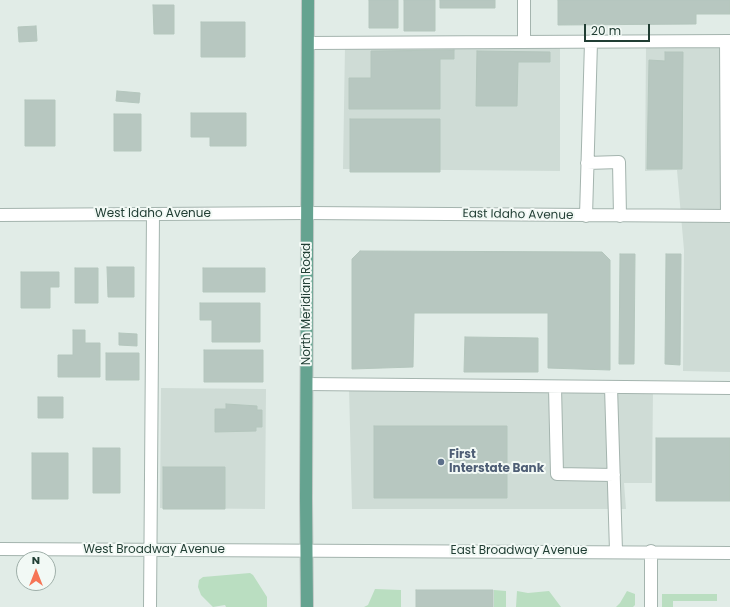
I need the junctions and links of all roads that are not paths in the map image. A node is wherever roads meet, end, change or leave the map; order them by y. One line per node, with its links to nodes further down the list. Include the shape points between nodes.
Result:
1 (308, 0): 6 (main road, North Meridian Road)
2 (524, 0): 4 (street)
3 (728, 41): 5 (street); 7 (street)
4 (524, 42): 5 (street); 6 (street)
5 (591, 42): 8 (street)
6 (308, 43): 9 (main road, North Meridian Road)
7 (728, 96): 14 (street)
8 (588, 163): 12 (street); 13 (street, via 619,162)
9 (307, 213): 10 (street, West Idaho Avenue); 12 (street, East Idaho Avenue); 15 (main road, North Meridian Road)
10 (153, 214): 11 (street, West Idaho Avenue); 21 (street)
11 (0, 215)
12 (586, 216): 13 (street, East Idaho Avenue)
13 (620, 216): 14 (street, East Idaho Avenue)
14 (728, 216)
15 (307, 384): 16 (street); 22 (main road, North Meridian Road)
16 (554, 387): 17 (street); 19 (street, via 557,474)
17 (611, 387): 18 (street); 19 (street)
18 (730, 388)
19 (614, 475): 23 (street)
20 (0, 549): 21 (street, West Broadway Avenue)
21 (150, 550): 22 (street, West Broadway Avenue); 26 (street)
22 (307, 551): 23 (street, East Broadway Avenue); 27 (main road, North Meridian Road)
23 (616, 551): 24 (street, East Broadway Avenue)
24 (651, 551): 25 (street, East Broadway Avenue); 28 (street)
25 (730, 553)
26 (150, 607)
27 (307, 607)
28 (651, 607)

